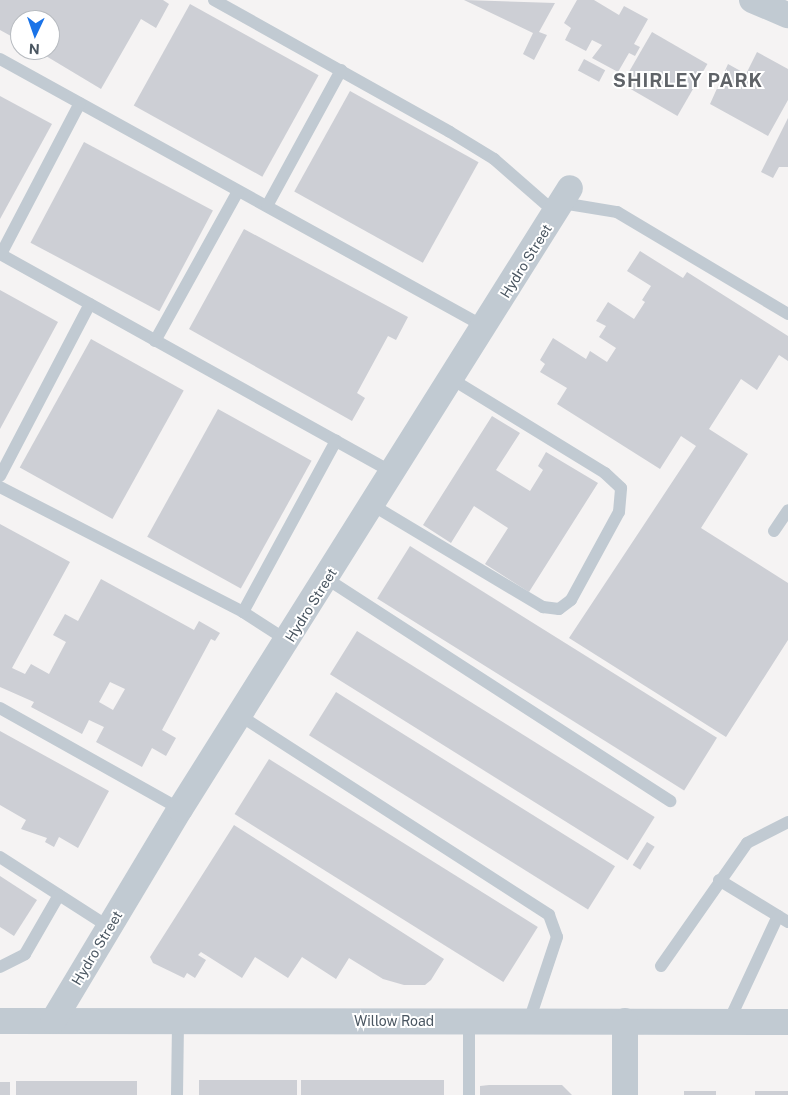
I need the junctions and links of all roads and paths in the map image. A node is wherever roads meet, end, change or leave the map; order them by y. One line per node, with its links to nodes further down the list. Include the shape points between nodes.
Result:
1 (214, 0): 5 (lane)
2 (752, 0): 3 (street)
3 (788, 15)
4 (0, 59): 6 (lane)
5 (341, 70): 8 (lane); 9 (lane)
6 (80, 103): 7 (lane); 10 (lane)
7 (238, 190): 9 (lane); 14 (lane)
8 (563, 201): 12 (lane, via 617,212); 13 (street, Hydro Street)
9 (267, 206): 13 (lane)
10 (0, 254): 11 (lane)
11 (90, 304): 14 (lane); 18 (lane)
12 (788, 314)
13 (485, 327): 15 (street, Hydro Street)
14 (155, 341): 16 (lane)
15 (453, 380): 17 (street, Hydro Street); 20 (lane, via 605,473 621,488 619,512 571,600 559,609 543,607)
16 (336, 442): 17 (lane); 24 (lane)
17 (392, 472): 20 (street, Hydro Street)
18 (0, 476)
19 (0, 487): 24 (lane)
20 (374, 506): 23 (street, Hydro Street)
21 (788, 510): 22 (lane)
22 (774, 531)
23 (327, 579): 25 (street, Hydro Street); 28 (lane)
24 (243, 612): 25 (lane)
25 (288, 641): 27 (street, Hydro Street)
26 (0, 708): 29 (lane)
27 (239, 715): 29 (street, Hydro Street); 42 (lane, via 549,915 557,938)
28 (670, 802)
29 (180, 809): 35 (street, Hydro Street)
30 (788, 822): 32 (lane, via 747,843)
31 (0, 858): 33 (lane)
32 (719, 880): 34 (lane); 36 (lane)
33 (59, 895): 35 (lane); 37 (lane, via 25,954)
34 (783, 919): 44 (lane)
35 (109, 927): 39 (street, Hydro Street)
36 (661, 966)
37 (0, 967)
38 (0, 1021): 39 (street, Willow Road)
39 (53, 1021): 40 (street, Willow Road)
40 (178, 1021): 41 (street, Willow Road); 46 (lane)
41 (469, 1021): 42 (street, Willow Road); 47 (lane)
42 (529, 1021): 43 (street, Willow Road)
43 (625, 1021): 44 (street, Willow Road); 48 (street)
44 (729, 1022): 45 (street, Willow Road)
45 (788, 1022)
46 (177, 1095)
47 (469, 1095)
48 (625, 1095)

